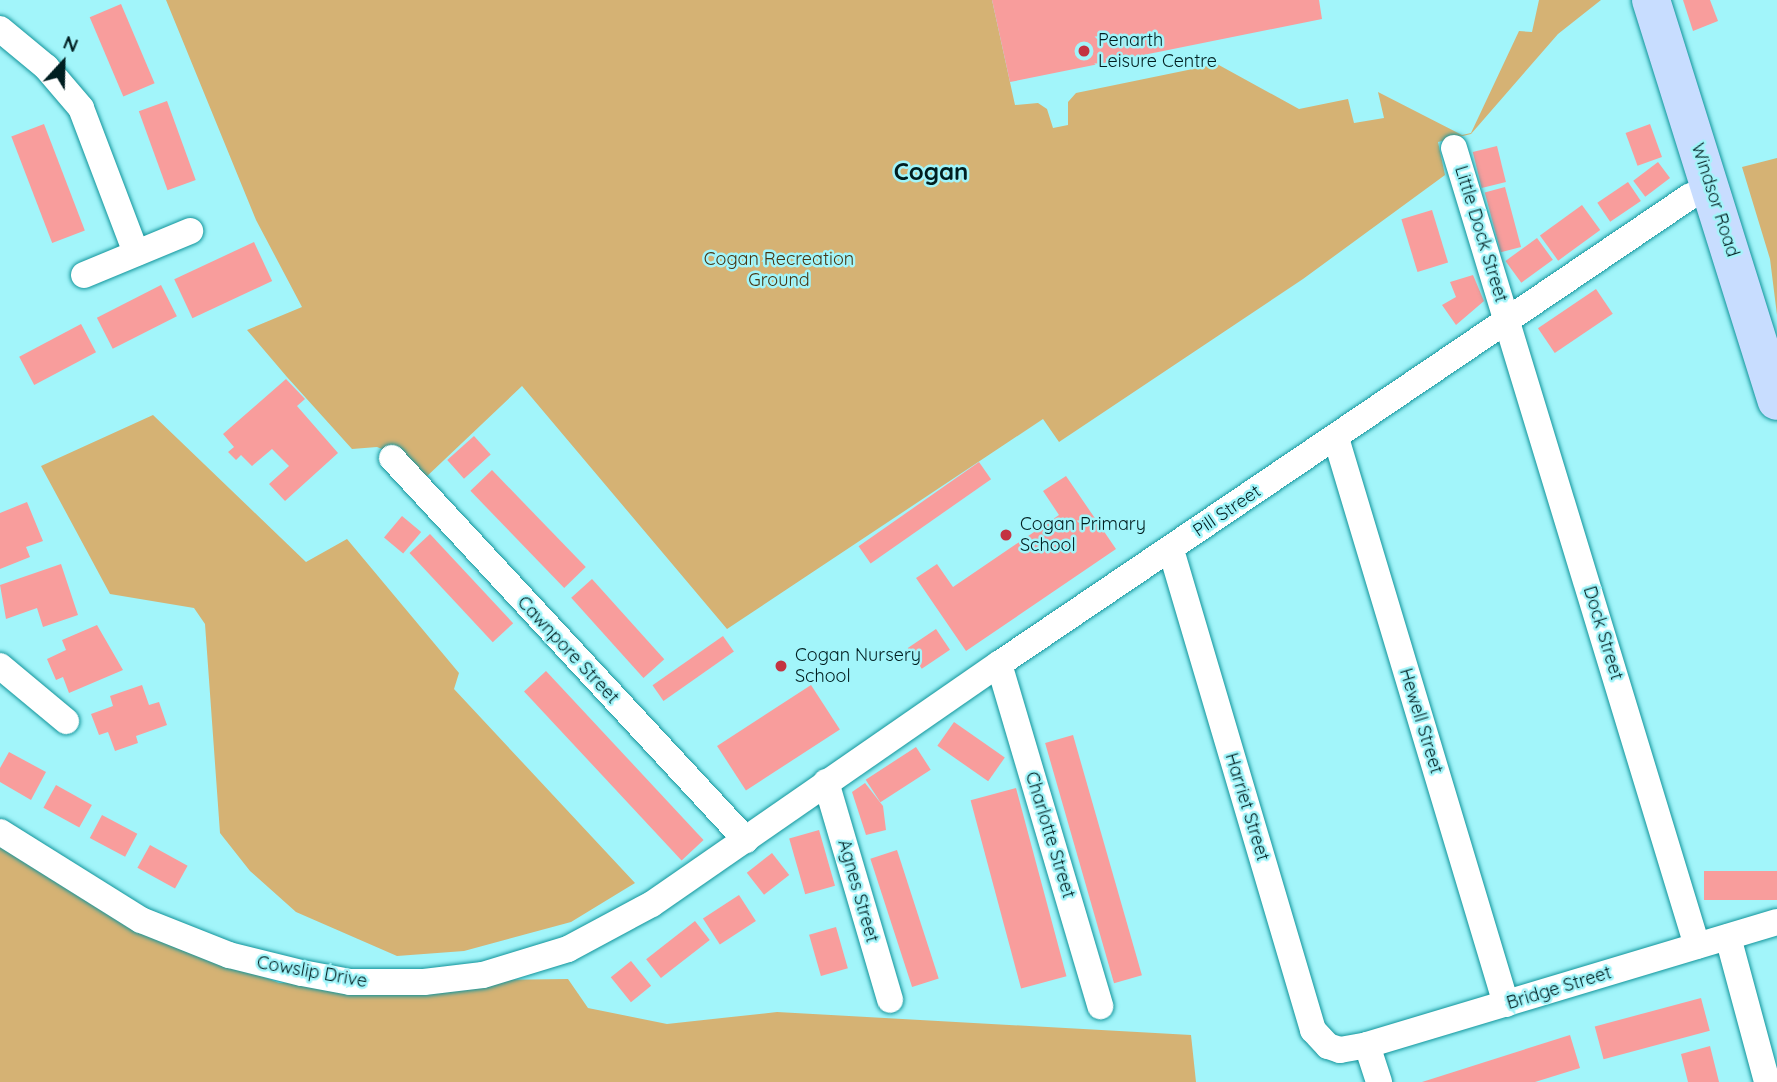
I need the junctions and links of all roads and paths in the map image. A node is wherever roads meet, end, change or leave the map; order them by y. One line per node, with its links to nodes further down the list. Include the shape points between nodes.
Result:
1 (1651, 0): 4 (main road, Windsor Road)
2 (0, 30): 6 (street, via 52,74 81,108)
3 (1454, 148): 8 (street, Little Dock Street)
4 (1710, 187): 8 (street, Pill Street); 9 (main road, Windsor Road)
5 (190, 230): 6 (street)
6 (136, 253): 7 (street)
7 (84, 275)
8 (1509, 321): 10 (street, Pill Street); 21 (street, Dock Street)
9 (1777, 401)
10 (1336, 438): 12 (street, Pill Street); 23 (street, Hewell Street)
11 (392, 458): 18 (street, Cawnpore Street)
12 (1171, 550): 13 (street, Pill Street); 26 (street, Harriet Street, via 1313,1030 1328,1046)
13 (999, 664): 16 (street, Pill Street); 24 (street, Charlotte Street)
14 (0, 666): 15 (street)
15 (66, 721)
16 (826, 782): 18 (street, Pill Street); 22 (street, Agnes Street)
17 (0, 832): 18 (street, Cowslip Drive, via 116,906 169,933 266,966 375,983 483,975 568,949 635,915)
18 (747, 840)
19 (1777, 922): 20 (street, Bridge Street)
20 (1728, 937): 21 (street, Bridge Street); 28 (street)
21 (1697, 946): 23 (street, Bridge Street)
22 (890, 1000)
23 (1506, 1004): 25 (street, Bridge Street)
24 (1100, 1006)
25 (1367, 1045): 26 (street, Bridge Street); 27 (street)
26 (1340, 1049)
27 (1379, 1082)
28 (1767, 1082)

